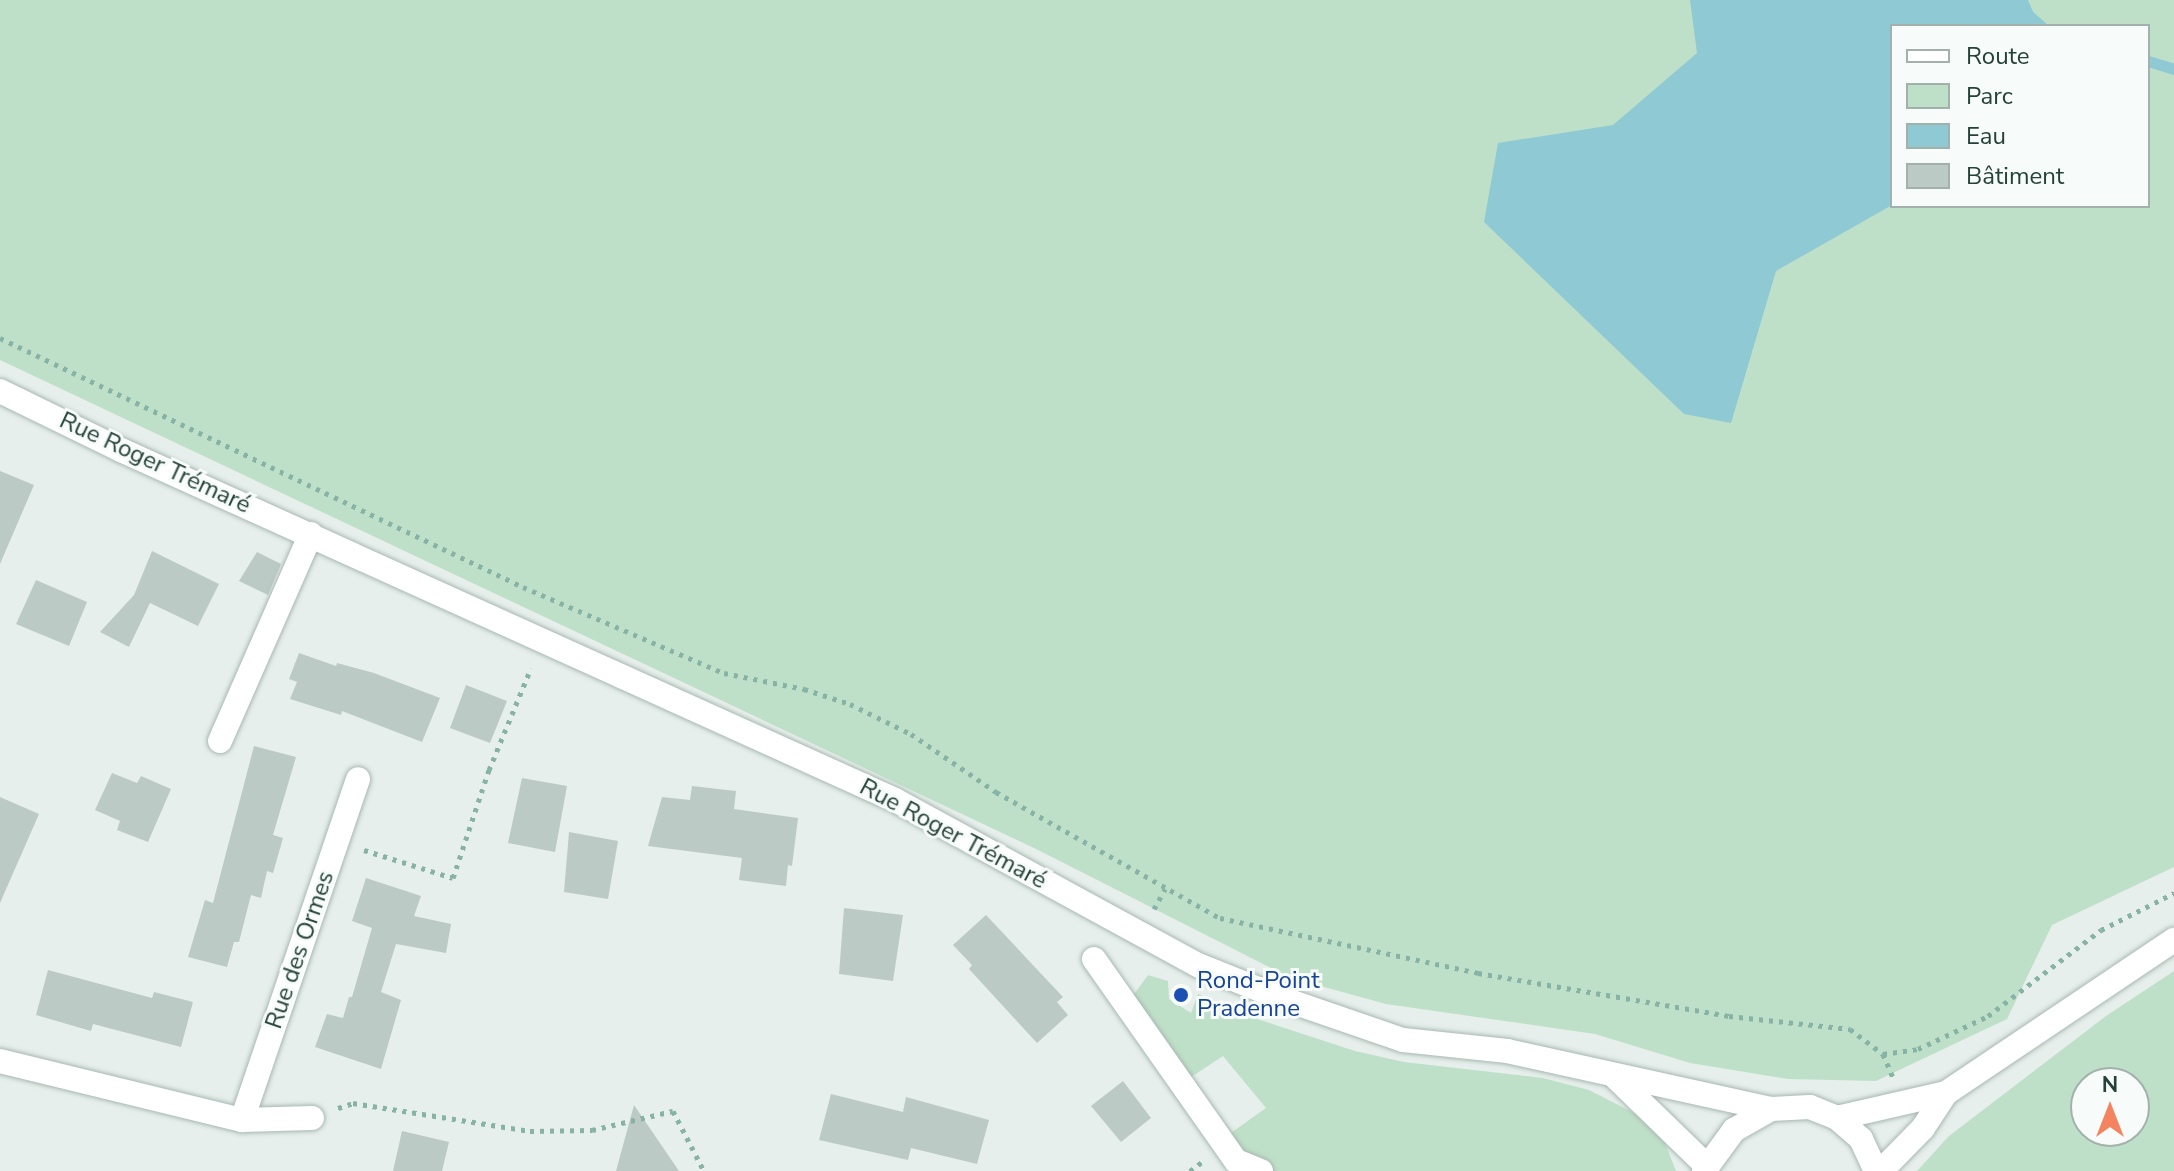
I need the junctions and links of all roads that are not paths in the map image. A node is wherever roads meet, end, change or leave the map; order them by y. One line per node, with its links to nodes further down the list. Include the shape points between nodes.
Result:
1 (0, 391): 2 (street, Rue Roger Trémaré)
2 (311, 534): 3 (street); 8 (street, Rue Roger Trémaré, via 895,800 1151,941 1251,987 1403,1040 1507,1051)
3 (220, 741)
4 (358, 779): 13 (street, Rue des Ormes)
5 (2174, 940): 9 (street)
6 (1094, 959): 15 (street, via 1236,1161)
7 (0, 1061): 13 (street)
8 (1613, 1075): 10 (street, Rue Roger Trémaré); 14 (street)
9 (1946, 1093): 12 (street); 16 (street, via 1923,1128)
10 (1771, 1109): 12 (street, via 1810,1107); 14 (street, via 1734,1130)
11 (312, 1118): 13 (street)
12 (1837, 1118): 16 (street, via 1861,1139)
13 (242, 1120)
14 (1705, 1168)
15 (1261, 1171)
16 (1878, 1171)

